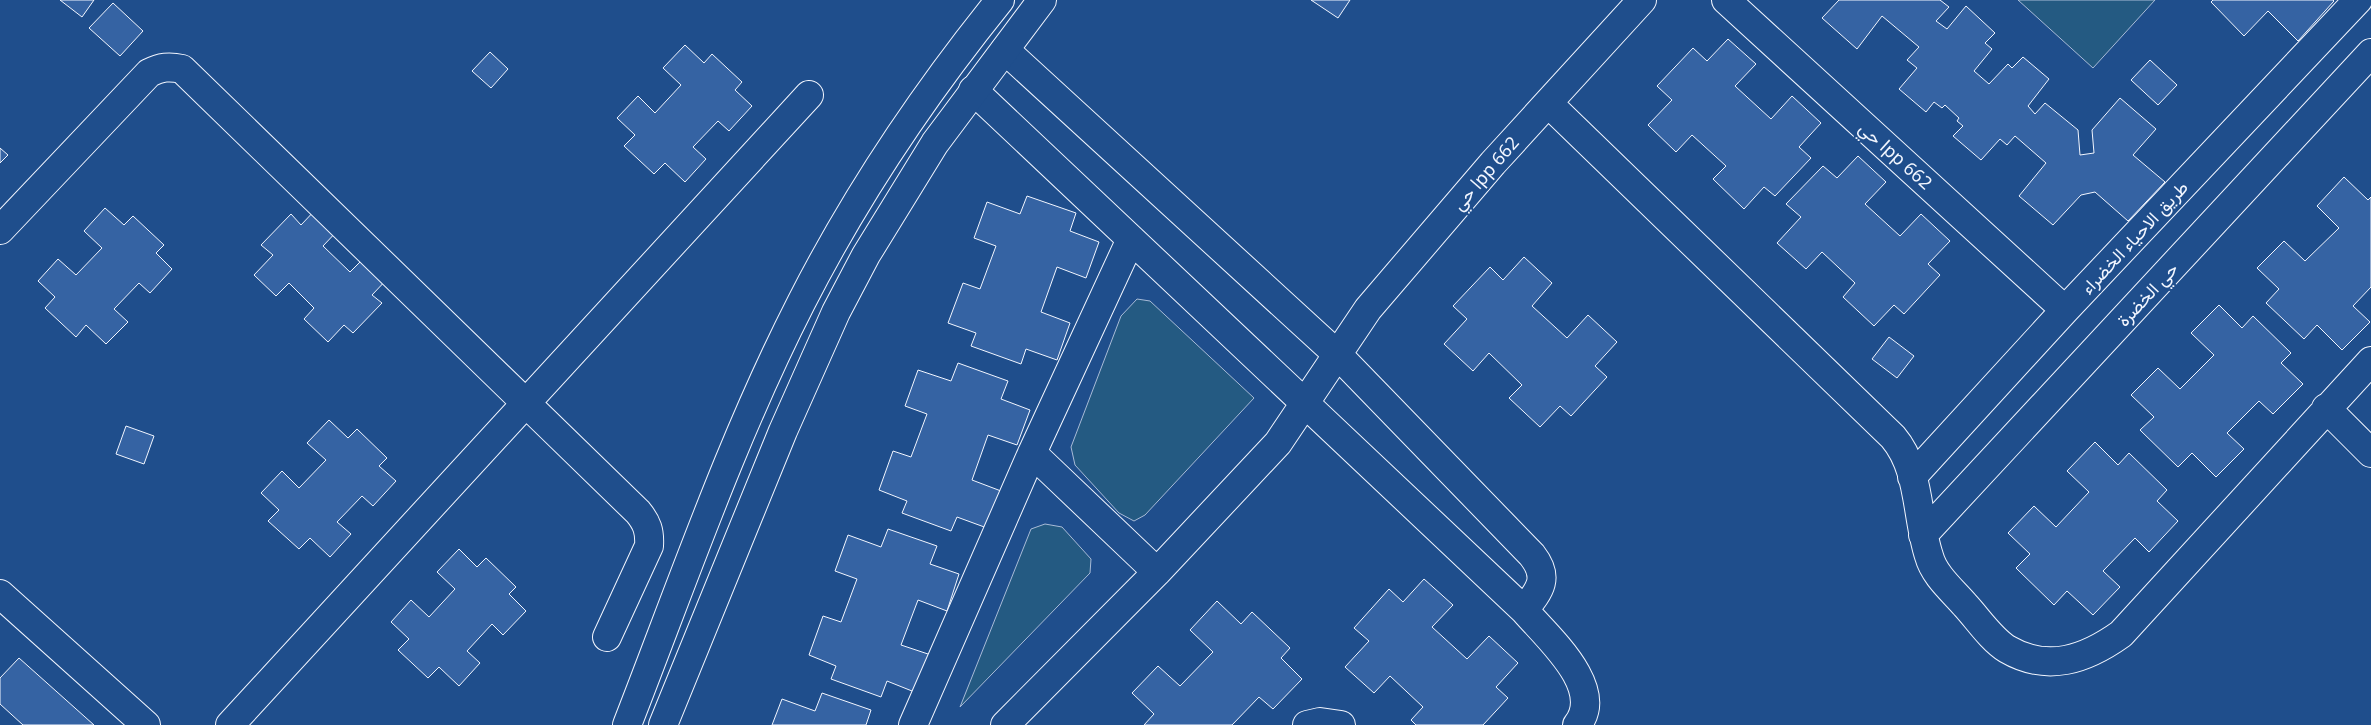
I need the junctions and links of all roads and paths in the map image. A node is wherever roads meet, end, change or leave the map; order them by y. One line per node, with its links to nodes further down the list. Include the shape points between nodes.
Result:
1 (1000, 0): 29 (street, via 898,137 838,235 802,302 745,424)
2 (1042, 0): 6 (street)
3 (1642, 0): 10 (street, حي lpp 662)
4 (1726, 0): 13 (street, حي lpp 662)
5 (2358, 0): 13 (street, طريق الاحياء الخضراء)
6 (1005, 50): 8 (street); 14 (street)
7 (2371, 53): 22 (street, حي الخضرة)
8 (973, 90): 12 (street); 30 (street, via 899,198 836,312 783,431)
9 (808, 95): 16 (street)
10 (1548, 103): 14 (street, حي lpp 662, via 1374,302); 21 (street, via 1893,437 1901,447)
11 (0, 230): 16 (street, via 149,73 171,66 182,69)
12 (1131, 239): 17 (street); 19 (street)
13 (2065, 310): 21 (street, طريق الاحياء الخضراء)
14 (1338, 355): 17 (street, حي lpp 662); 25 (street, via 1538,562 1542,582)
15 (2371, 361): 18 (street)
16 (526, 403): 26 (street, via 638,512 650,533 645,558); 28 (street)
17 (1305, 403): 23 (street, حي lpp 662, via 1278,443); 25 (street)
18 (2326, 408): 20 (street); 22 (street, via 2121,634 2098,651 2073,659 2027,658 2007,648 1935,570)
19 (1032, 453): 23 (street); 31 (street)
20 (2371, 454)
21 (1912, 477): 22 (street)
22 (1923, 536)
23 (1157, 572): 32 (street, حي lpp 662)
24 (0, 594): 27 (street)
25 (1524, 610): 35 (street, via 1579,676 1585,692 1585,709)
26 (607, 637)
27 (146, 725)
28 (230, 725)
29 (627, 725)
30 (663, 725)
31 (913, 725)
32 (1005, 725)
33 (1307, 725): 34 (street, via 1320,722)
34 (1341, 725)
35 (1577, 725)

